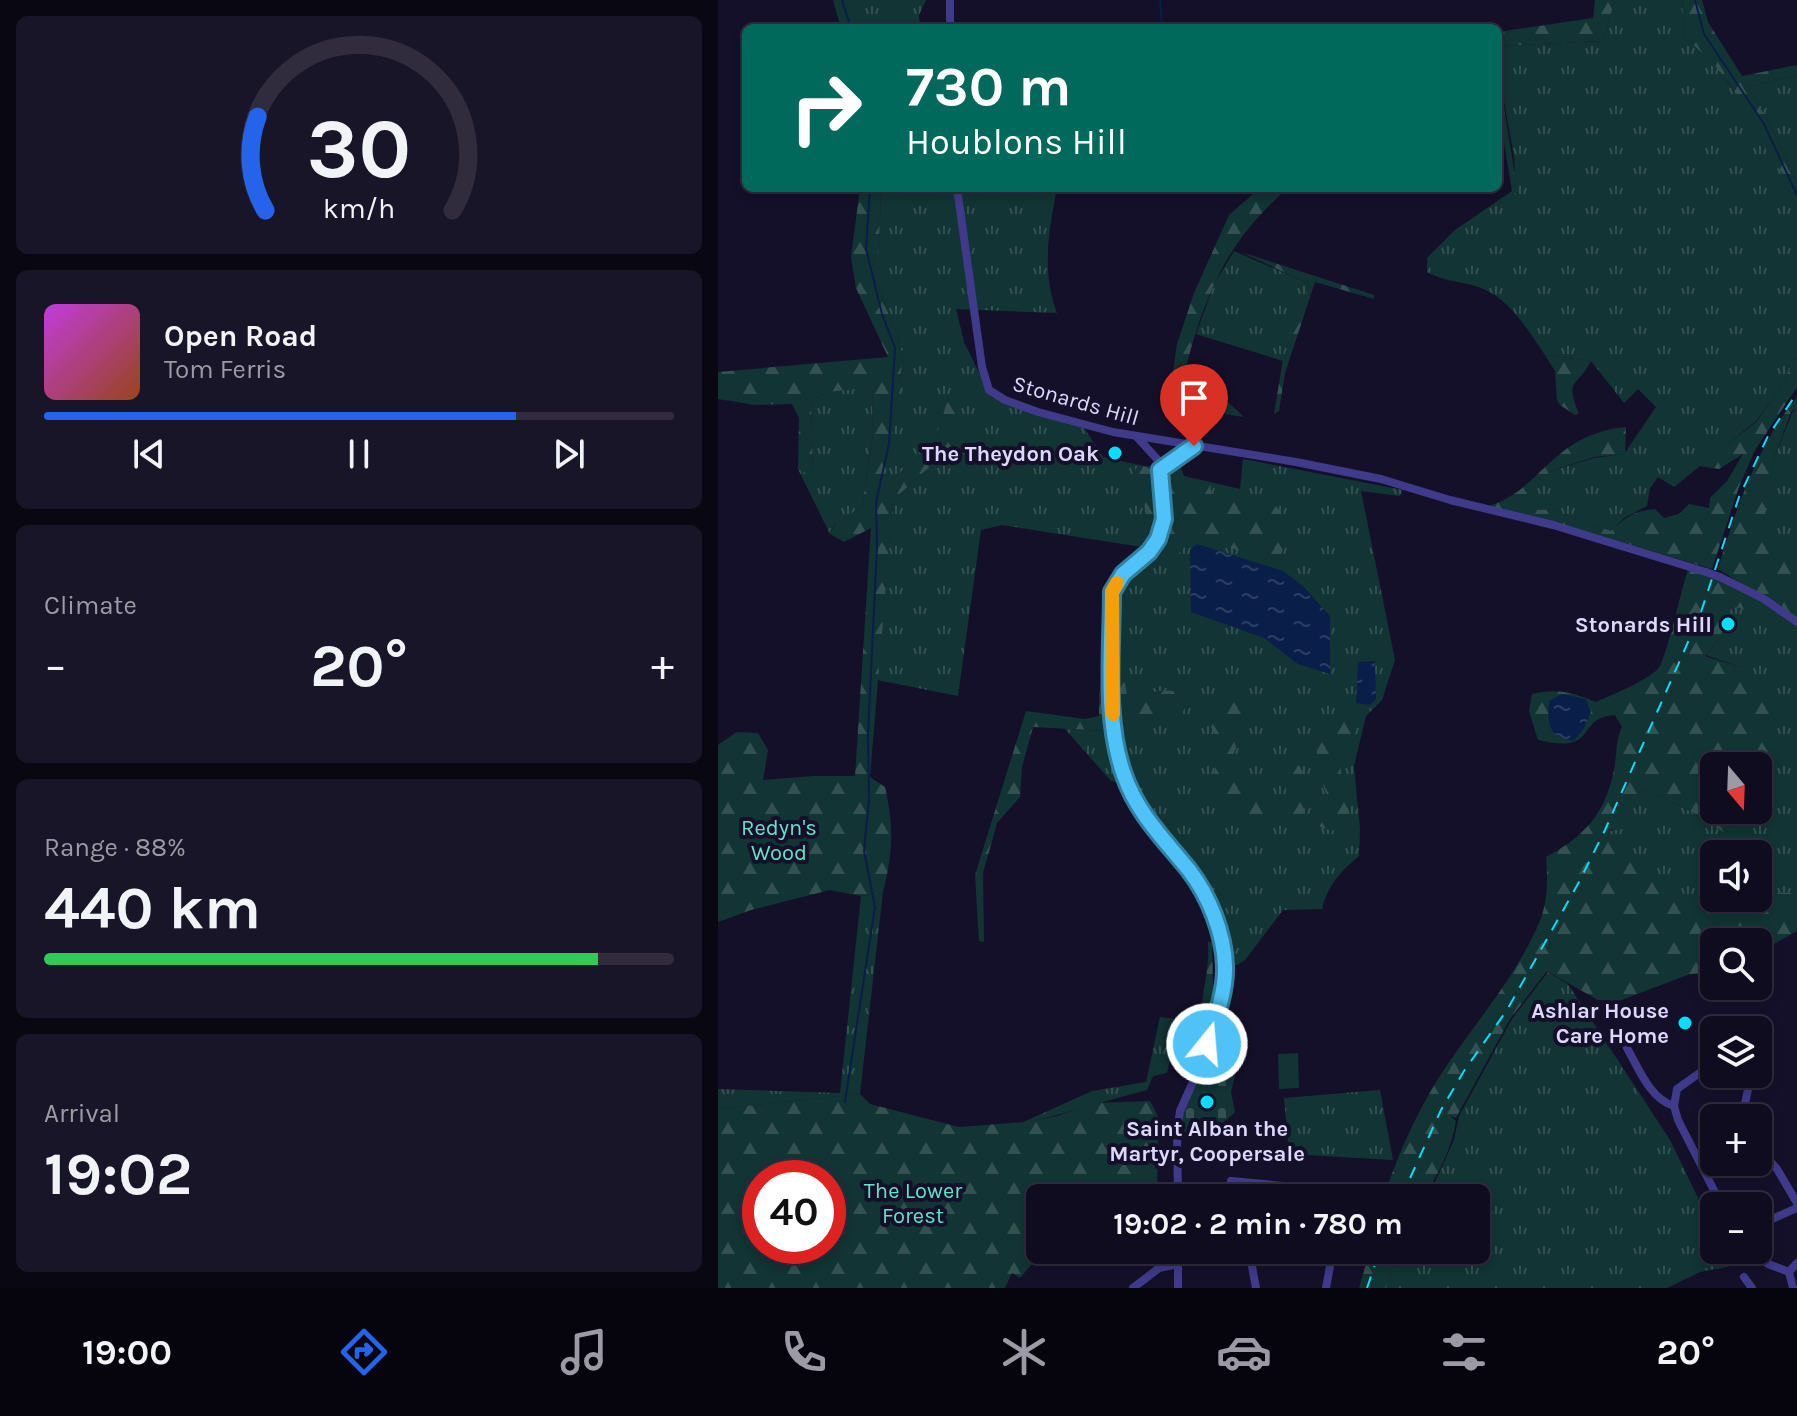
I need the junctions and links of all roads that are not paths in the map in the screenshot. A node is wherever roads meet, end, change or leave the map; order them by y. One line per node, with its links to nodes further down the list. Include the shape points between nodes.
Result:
1 (950, 0): 2 (street)
2 (950, 24)
3 (958, 192): 4 (street, Stonards Hill, via 989,390 1038,412)
4 (1136, 437): 5 (street, Stonards Hill); 6 (street, via 1157,459)
5 (1194, 446): 6 (street); 7 (street, Stonards Hill, bridge, via 1381,479 1553,525 1720,577)
6 (1160, 470): 12 (street, via 1164,519 1158,539 1112,592 1113,728 1124,776 1145,817 1202,888 1225,966 1216,1015 1177,1131)
7 (1797, 622)
8 (1627, 1048): 10 (street, via 1655,1094)
9 (1700, 1074): 10 (street, via 1677,1089)
10 (1674, 1106): 15 (street)
11 (1772, 1163): 16 (street)
12 (1178, 1184)
13 (1232, 1184): 14 (street)
14 (1255, 1184)
15 (1715, 1192)
16 (1797, 1206): 17 (street)
17 (1772, 1219)
18 (1797, 1263): 23 (street)
19 (1178, 1264): 25 (street, via 1159,1268); 26 (street)
20 (1252, 1264): 27 (street)
21 (1330, 1264): 28 (street)
22 (1768, 1264): 23 (street)
23 (1789, 1272): 30 (street)
24 (1744, 1277): 29 (street)
25 (1133, 1288)
26 (1178, 1288)
27 (1256, 1288)
28 (1326, 1288)
29 (1752, 1288)
30 (1793, 1288)

